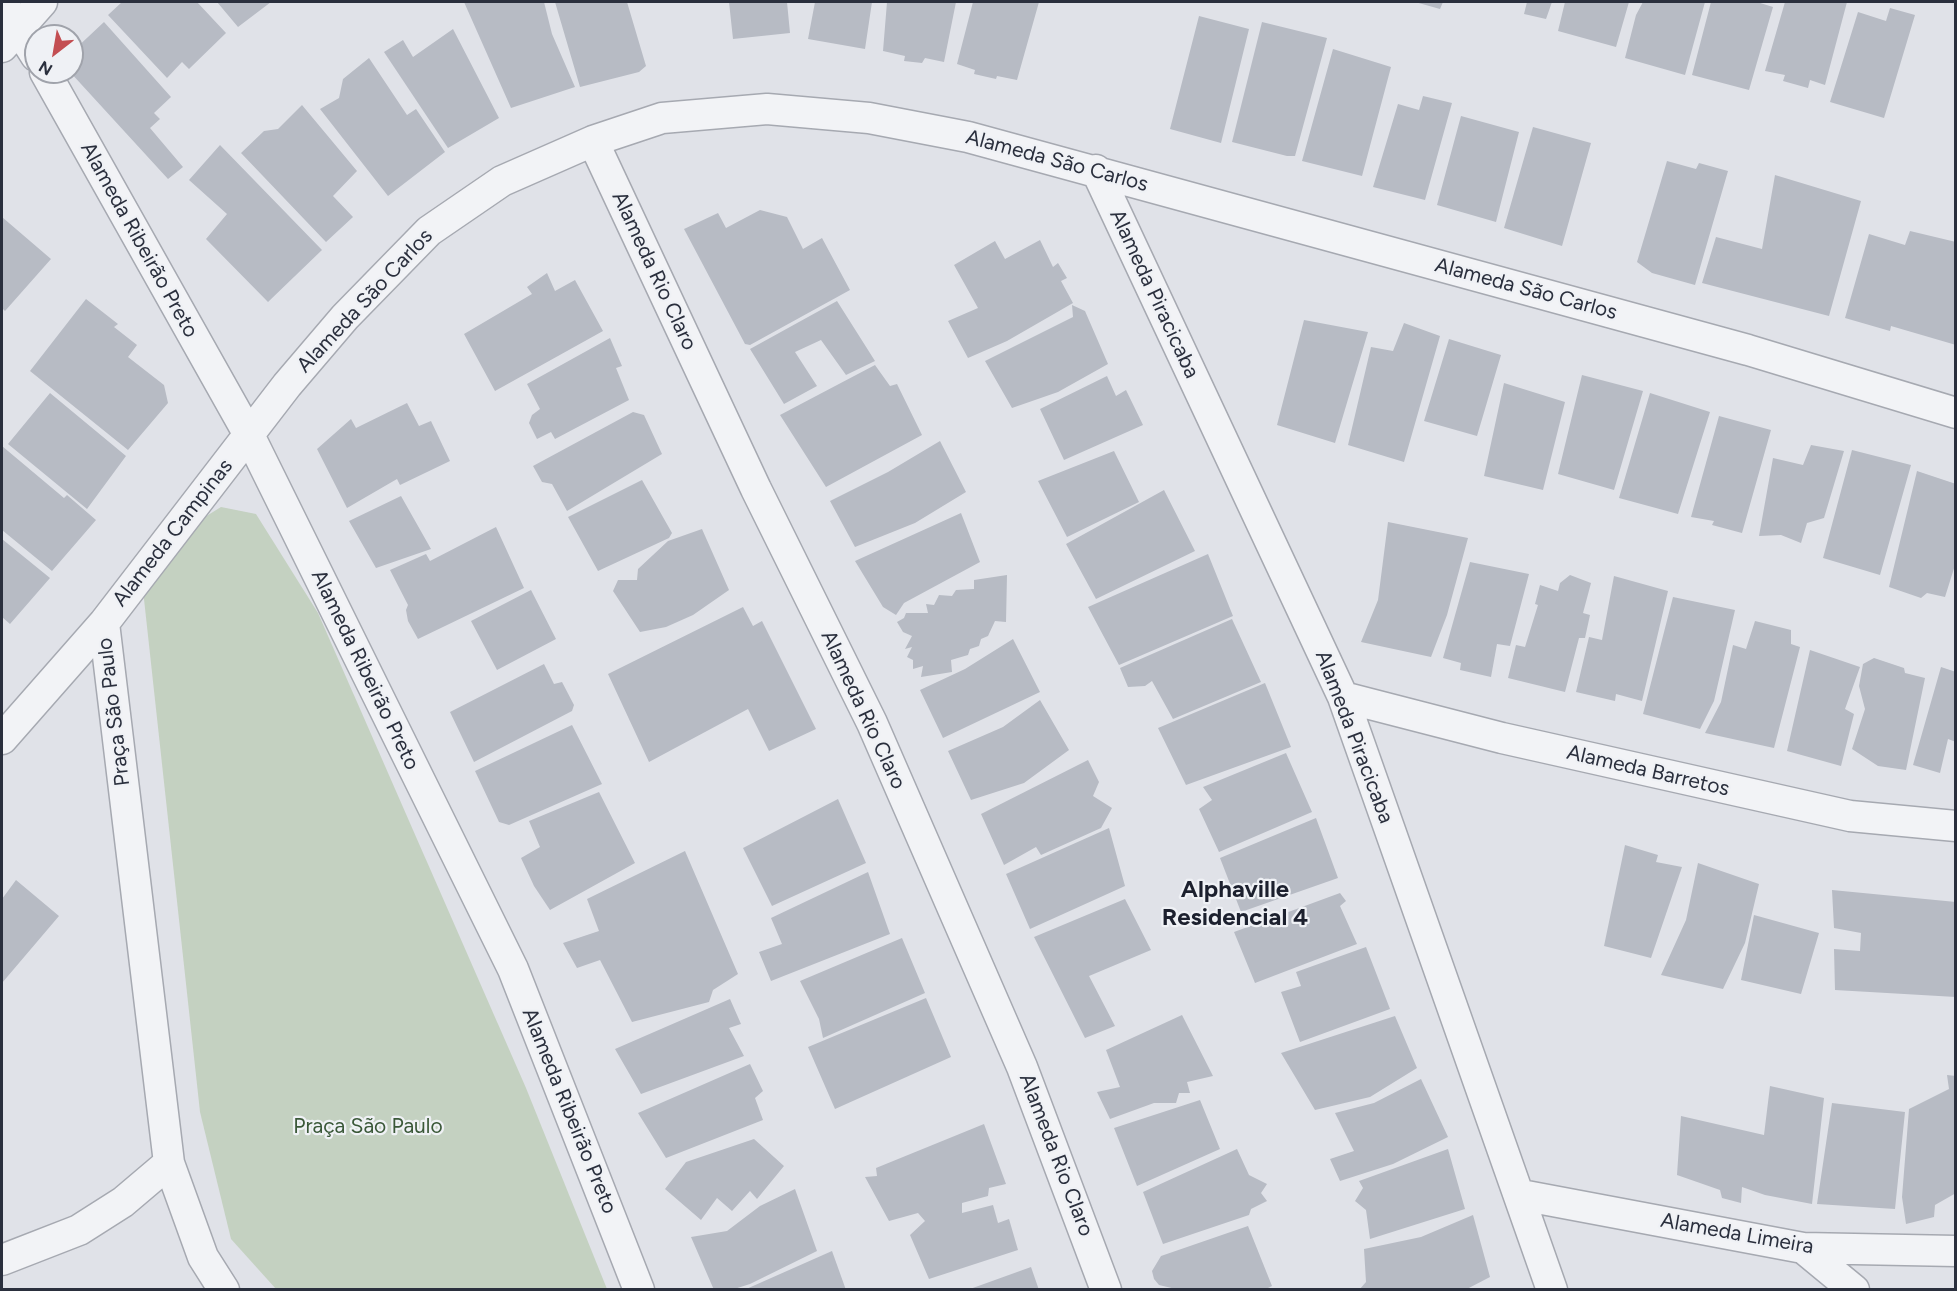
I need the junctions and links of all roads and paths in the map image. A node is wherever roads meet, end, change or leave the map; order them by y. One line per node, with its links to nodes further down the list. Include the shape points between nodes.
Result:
1 (2, 2): 3 (street)
2 (42, 2): 3 (street)
3 (10, 36): 4 (street)
4 (24, 47)
5 (52, 84): 9 (street, Alameda Ribeirão Preto)
6 (593, 141): 7 (street, Alameda São Carlos, via 662,118 767,109 869,118 968,137); 9 (street, Alameda São Carlos, via 502,181 429,231 345,317); 21 (street, Alameda Rio Claro, via 756,489 872,723 1022,1067)
7 (1096, 170): 8 (street, Alameda São Carlos, via 1748,350); 11 (street, Alameda Piracicaba)
8 (1956, 413)
9 (249, 435): 10 (street, Alameda Campinas); 20 (street, Alameda Ribeirão Preto, via 513,969)
10 (104, 623): 12 (street, Alameda Campinas); 14 (street, Praça São Paulo)
11 (1344, 697): 13 (street, Alameda Barretos, via 1502,738 1850,816); 15 (street, Alameda Piracicaba)
12 (2, 739)
13 (1956, 826)
14 (169, 1163): 18 (street, via 123,1202 79,1230); 19 (street, Praça São Paulo, via 203,1257)
15 (1521, 1195): 16 (street, Alameda Limeira); 22 (street, Alameda Piracicaba)
16 (1803, 1248): 17 (street, Alameda Limeira); 23 (street)
17 (1956, 1251)
18 (2, 1260)
19 (224, 1290)
20 (639, 1290)
21 (1106, 1290)
22 (1552, 1290)
23 (1854, 1290)

